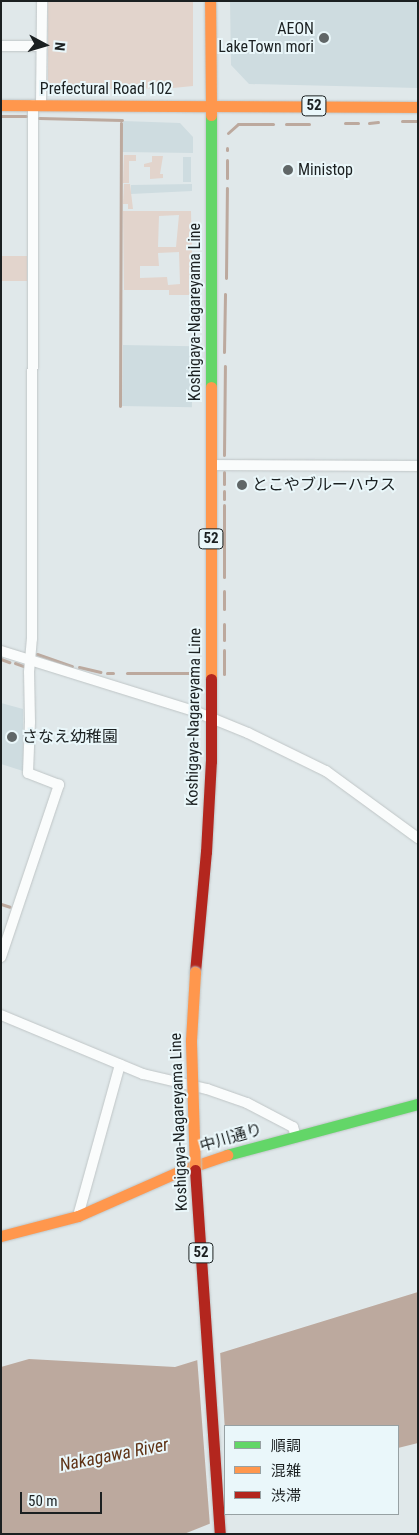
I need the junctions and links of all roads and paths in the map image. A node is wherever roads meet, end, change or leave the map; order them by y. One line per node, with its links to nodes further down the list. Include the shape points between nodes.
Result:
1 (42, 1): 4 (street)
2 (210, 1): 7 (main road, Koshigaya-Nagareyama Line)
3 (1, 46): 4 (street)
4 (42, 46): 6 (street)
5 (1, 105): 6 (main road, Prefectural Road 102)
6 (37, 105): 7 (main road, Prefectural Road 102); 12 (street)
7 (211, 106): 8 (main road, 52); 9 (main road, Koshigaya-Nagareyama Line / 52)
8 (418, 107)
9 (211, 465): 10 (street); 13 (main road, Koshigaya-Nagareyama Line / 52)
10 (418, 466)
11 (1, 651): 12 (street)
12 (30, 660): 13 (street); 15 (street, via 28,773 60,785)
13 (211, 718): 14 (street, via 326,771); 22 (main road, Koshigaya-Nagareyama Line / 52, bridge, via 207,843 190,1040 194,1158)
14 (418, 838)
15 (1, 956)
16 (1, 1015): 17 (street)
17 (120, 1065): 19 (street, via 247,1103 293,1127); 20 (street)
18 (418, 1104): 19 (main road, 中川通り)
19 (296, 1137): 20 (main road, 中川通り, via 213,1159)
20 (78, 1216): 21 (main road, 中川通り)
21 (1, 1236)
22 (220, 1534)

